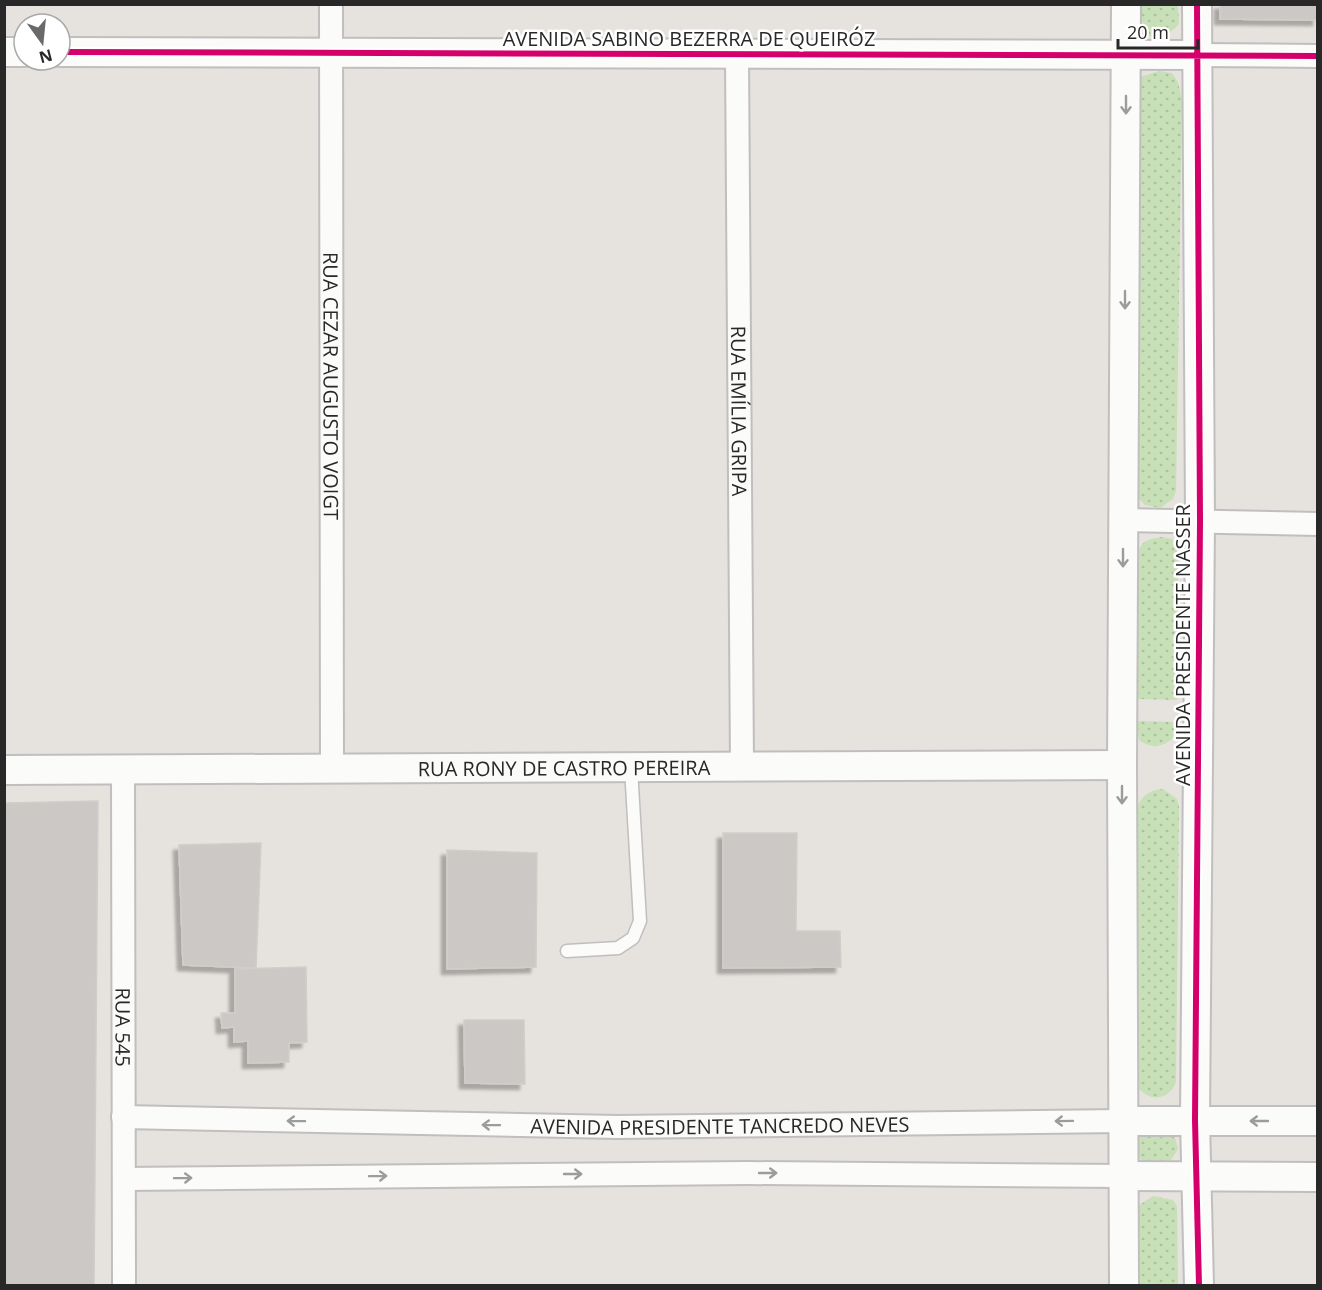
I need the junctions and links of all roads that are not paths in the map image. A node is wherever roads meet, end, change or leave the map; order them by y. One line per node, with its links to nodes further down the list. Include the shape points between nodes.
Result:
1 (331, 4): 5 (street, RUA CEZAR AUGUSTO VOIGT)
2 (1126, 4): 8 (street)
3 (1197, 4): 7 (street, AVENIDA PRESIDENTE NASSER)
4 (72, 52): 5 (street, AVENIDA SABINO BEZERRA DE QUEIRÓZ)
5 (333, 53): 6 (street, AVENIDA SABINO BEZERRA DE QUEIRÓZ); 16 (street, RUA CEZAR AUGUSTO VOIGT)
6 (737, 55): 8 (street, AVENIDA SABINO BEZERRA DE QUEIRÓZ); 14 (street, RUA EMÍLIA GRIPA)
7 (1198, 55): 8 (street, AVENIDA SABINO BEZERRA DE QUEIRÓZ); 9 (street, AVENIDA SABINO BEZERRA DE QUEIRÓZ); 11 (street, AVENIDA PRESIDENTE NASSER)
8 (1126, 56): 10 (street, one-way to 10)
9 (1317, 56)
10 (1123, 520): 11 (street); 13 (street, one-way to 13)
11 (1200, 521): 12 (street); 21 (street, AVENIDA PRESIDENTE NASSER)
12 (1317, 524)
13 (1122, 765): 14 (street, RUA RONY DE CASTRO PEREIRA); 22 (street, one-way to 22)
14 (742, 767): 15 (street, RUA RONY DE CASTRO PEREIRA)
15 (631, 768): 16 (street, RUA RONY DE CASTRO PEREIRA); 19 (lane, via 640,921 633,938 618,948)
16 (332, 769): 18 (street, RUA RONY DE CASTRO PEREIRA)
17 (4, 770): 18 (street, RUA RONY DE CASTRO PEREIRA)
18 (123, 771): 20 (street, RUA 545)
19 (567, 951)
20 (123, 1117): 22 (street, AVENIDA PRESIDENTE TANCREDO NEVES, one-way to 20, via 617,1127); 27 (street, RUA 545)
21 (1195, 1120): 22 (street, AVENIDA PRESIDENTE TANCREDO NEVES); 23 (street, AVENIDA PRESIDENTE TANCREDO NEVES, one-way to 21); 25 (street, AVENIDA PRESIDENTE NASSER)
22 (1122, 1121): 24 (street)
23 (1317, 1121)
24 (1124, 1176): 25 (street); 27 (street, one-way to 24, via 747,1173); 29 (street)
25 (1198, 1177): 26 (street); 30 (street, AVENIDA PRESIDENTE NASSER)
26 (1317, 1177)
27 (124, 1179): 28 (street, RUA 545)
28 (124, 1286)
29 (1124, 1286)
30 (1199, 1286)

